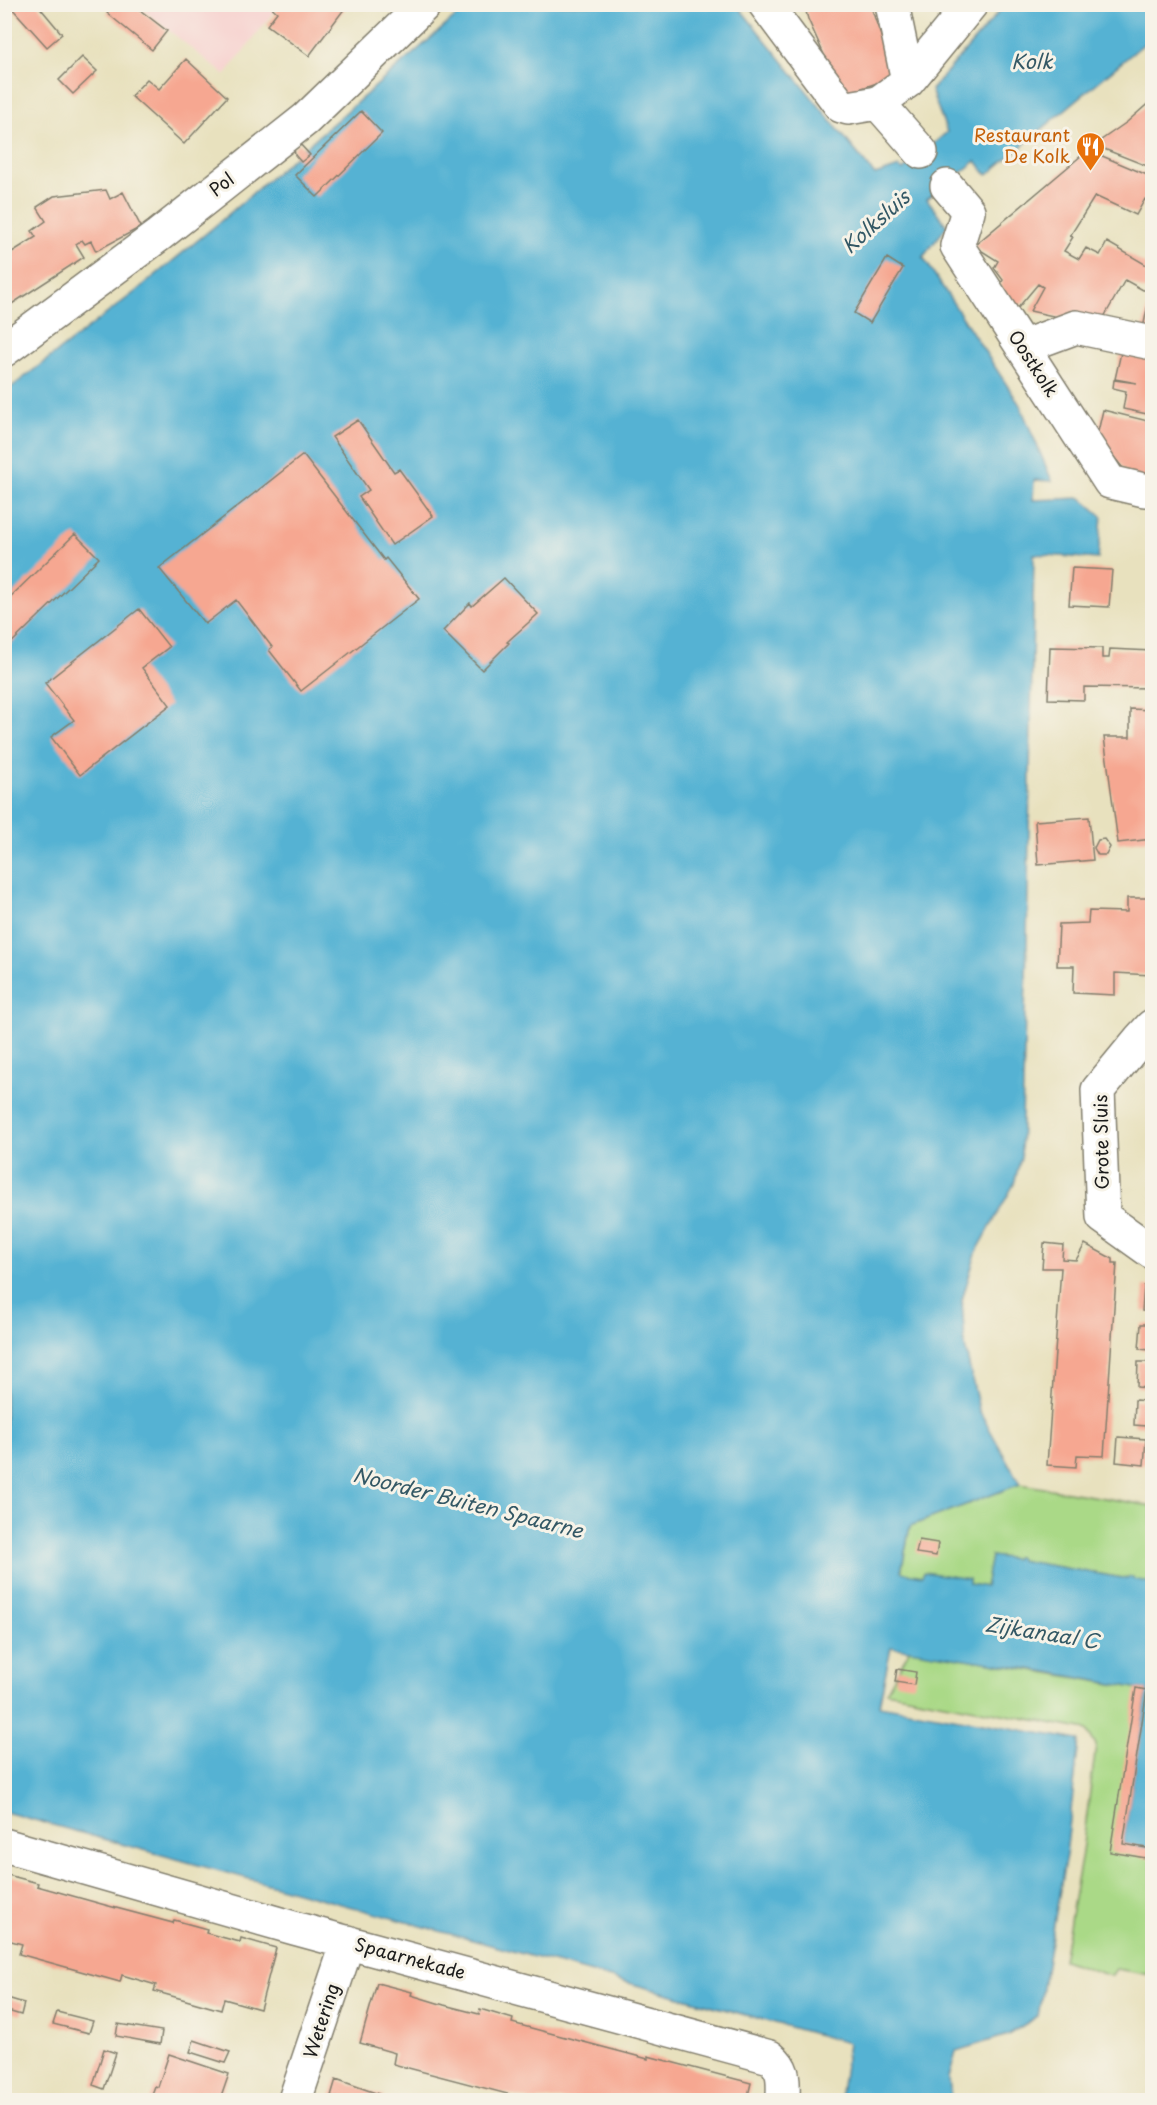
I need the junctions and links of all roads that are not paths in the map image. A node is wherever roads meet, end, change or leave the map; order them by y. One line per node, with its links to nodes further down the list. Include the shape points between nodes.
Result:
1 (425, 4): 11 (street, Pol, via 306,119)
2 (765, 4): 6 (street, via 841,106)
3 (892, 4): 5 (street)
4 (971, 4): 5 (street)
5 (908, 81): 6 (street)
6 (878, 103): 7 (street)
7 (921, 152)
8 (947, 186): 10 (street, Oostkolk, via 968,211 957,246)
9 (1152, 343): 10 (street, via 1076,327)
10 (1022, 347): 12 (street, Oostkolk, via 1110,482)
11 (4, 350)
12 (1144, 490)
13 (1152, 1026): 14 (street, Grote Sluis, via 1098,1090 1103,1217)
14 (1152, 1252)
15 (4, 1845): 16 (street, Spaarnekade)
16 (348, 1942): 17 (street, Wetering); 18 (street, Spaarnekade, via 770,2057 779,2065 783,2077)
17 (296, 2100)
18 (783, 2100)

